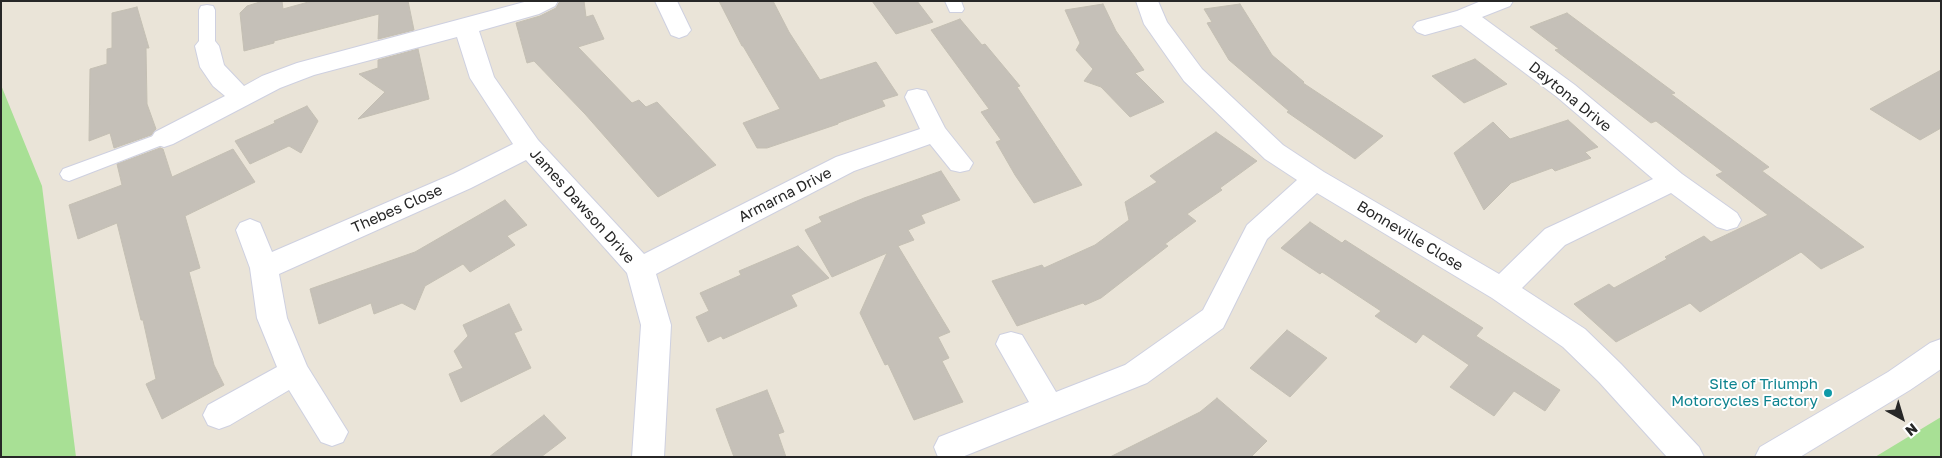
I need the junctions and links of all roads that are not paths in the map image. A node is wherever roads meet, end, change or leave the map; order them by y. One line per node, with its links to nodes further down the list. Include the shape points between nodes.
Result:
1 (548, 1): 7 (street)
2 (666, 1): 9 (street)
3 (1147, 1): 18 (street, Bonneville Close, via 1156,24 1193,75 1274,152)
4 (1502, 1): 6 (street)
5 (207, 10): 10 (lane)
6 (1465, 16): 8 (street); 19 (street, Daytona Drive, via 1566,91)
7 (466, 27): 11 (street, via 306,69); 15 (street, James Dawson Drive, via 482,78)
8 (1426, 27)
9 (679, 30)
10 (207, 46): 11 (street, via 212,67)
11 (242, 97): 14 (street)
12 (917, 97): 13 (street)
13 (935, 133): 16 (street); 23 (street, Armarna Drive, via 846,164)
14 (164, 138): 17 (lane)
15 (529, 147): 22 (street, Thebes Close, via 462,181); 23 (street, James Dawson Drive)
16 (960, 164)
17 (69, 174)
18 (1315, 179): 24 (street, Bonneville Close); 28 (street, via 1257,232 1213,319 1136,374)
19 (1673, 181): 20 (street, Daytona Drive); 24 (street, via 1555,237)
20 (1727, 220)
21 (250, 230): 22 (street)
22 (264, 268): 27 (street, via 272,318)
23 (640, 269): 32 (street, James Dawson Drive, via 656,326)
24 (1502, 290): 33 (street, Bonneville Close, via 1574,338)
25 (1011, 344): 28 (street)
26 (1941, 352): 34 (street, via 1899,381)
27 (294, 372): 29 (street); 30 (street)
28 (1050, 408): 31 (street)
29 (219, 415)
30 (332, 432)
31 (950, 448)
32 (648, 457)
33 (1688, 457)
34 (1771, 457)

